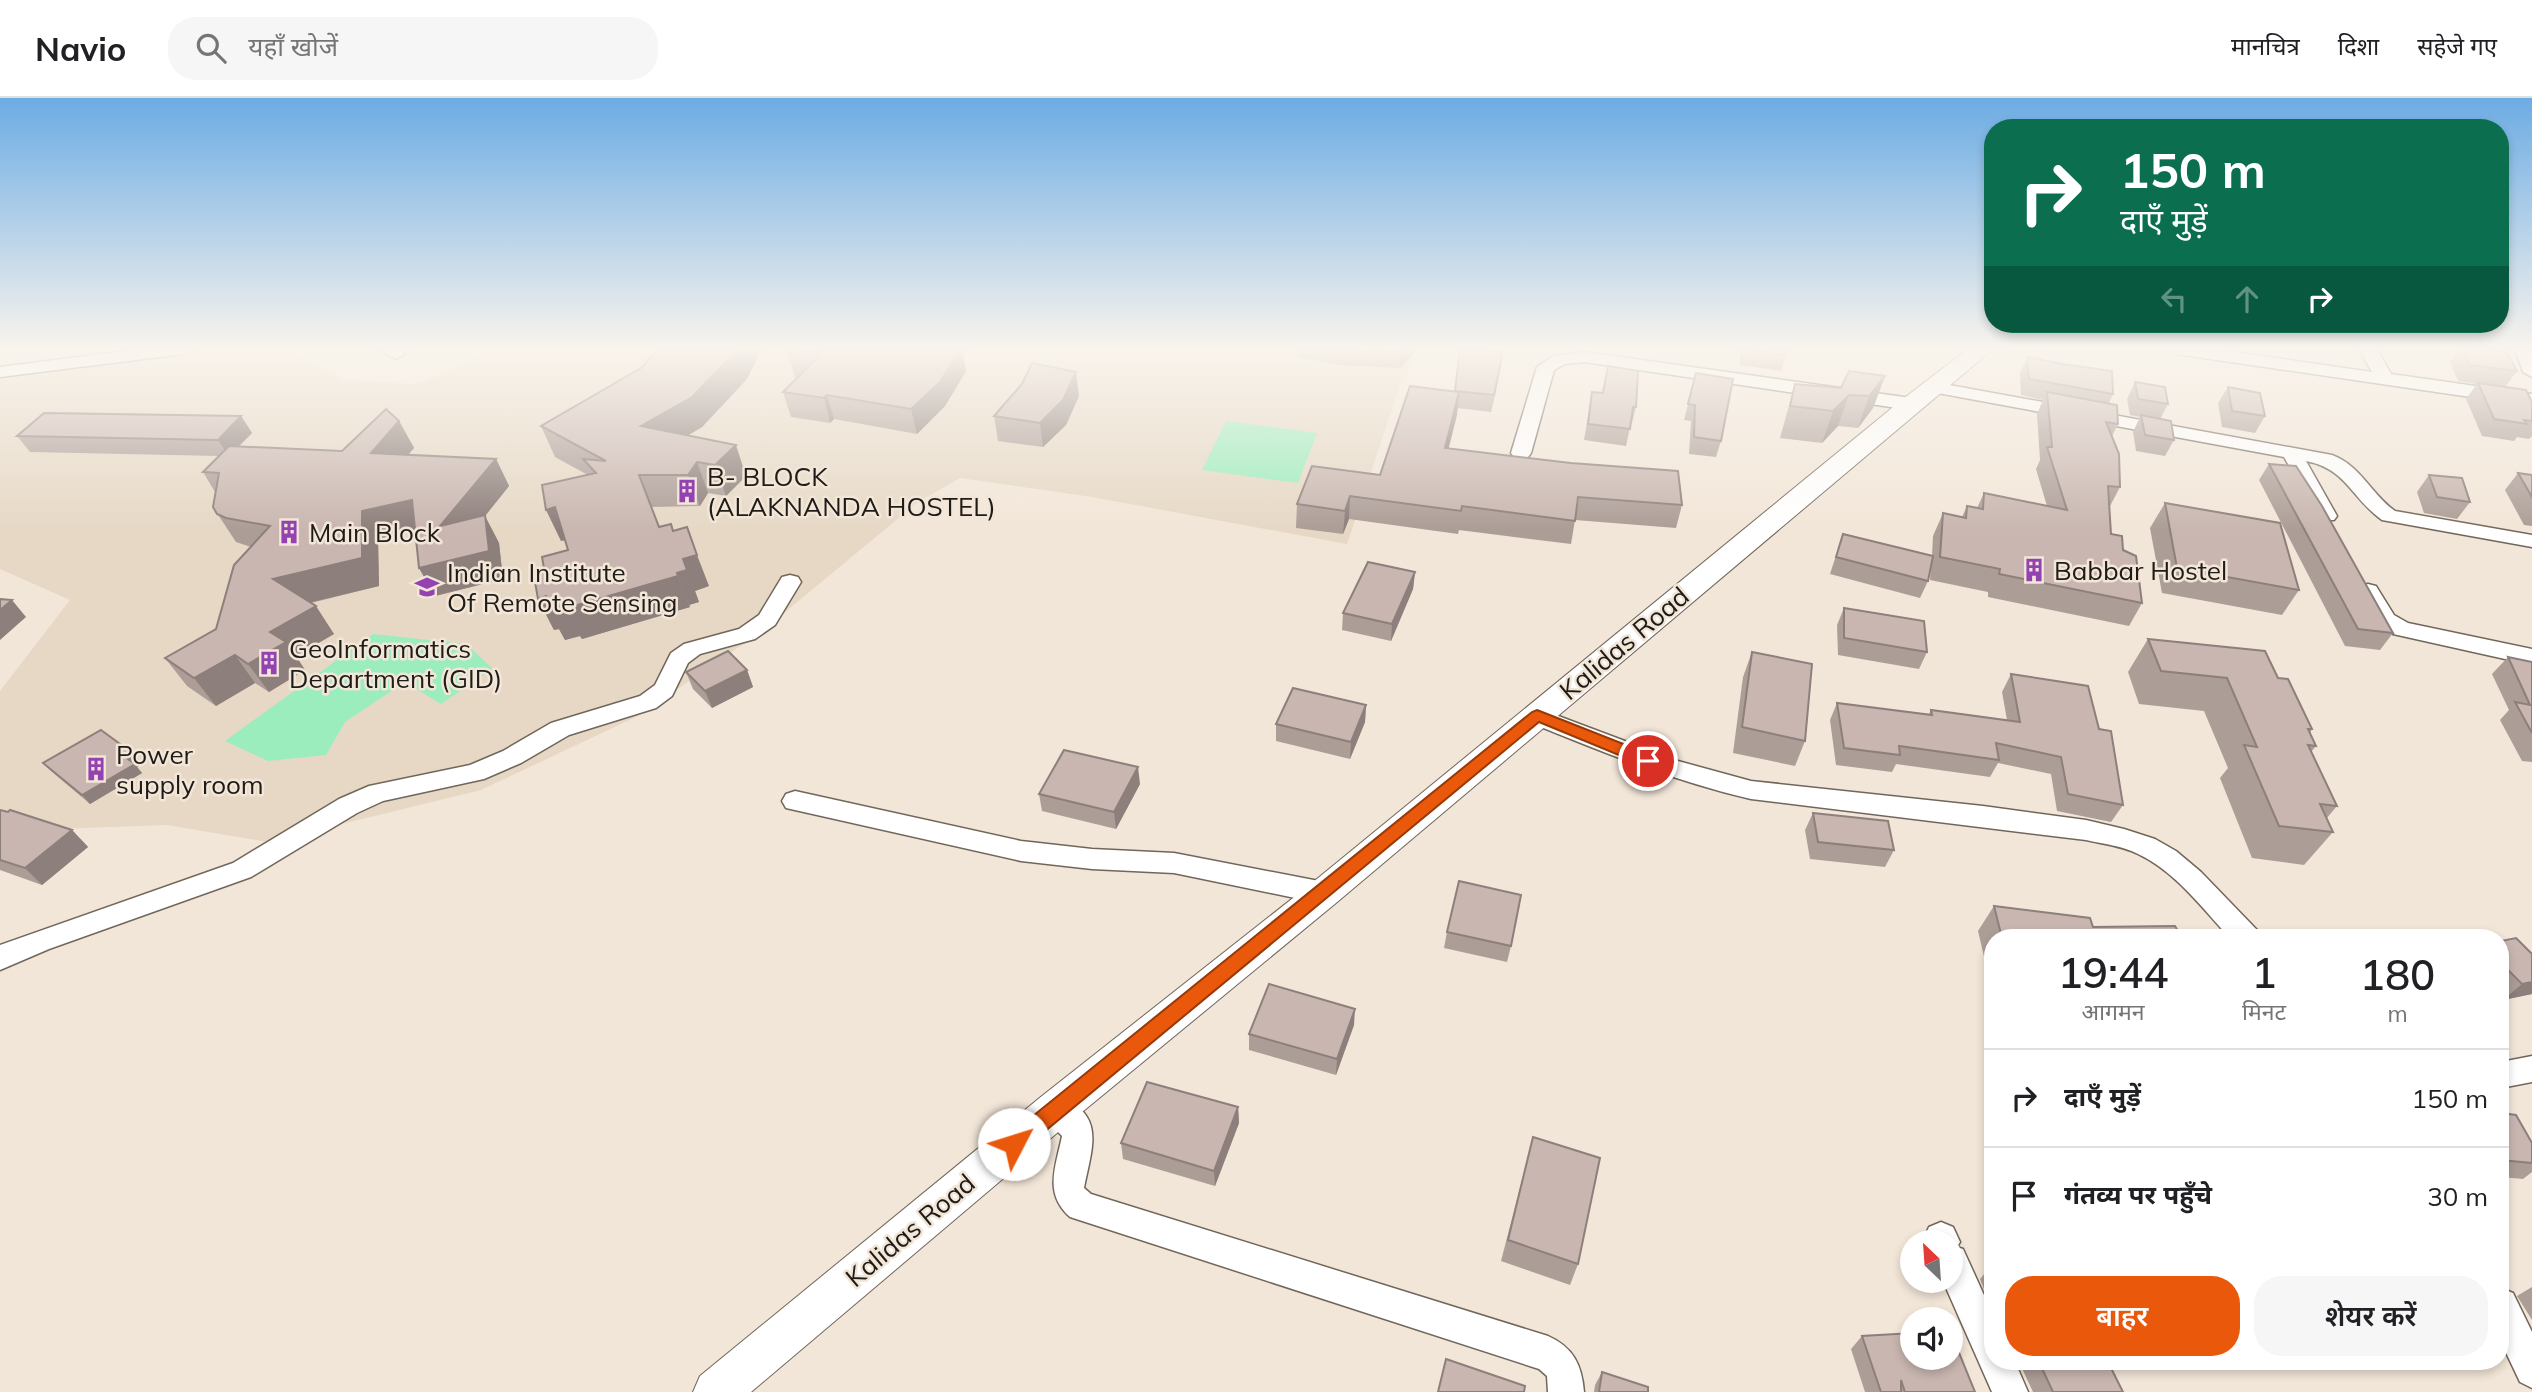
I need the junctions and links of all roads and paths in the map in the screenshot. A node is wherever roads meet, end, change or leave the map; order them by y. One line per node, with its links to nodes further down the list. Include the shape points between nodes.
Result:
1 (1534, 409): 4 (street)
2 (1906, 409): 11 (street, Kalidas Road)
3 (2009, 409): 5 (street)
4 (1521, 453)
5 (2291, 453): 6 (street); 7 (street, via 2345,467 2382,512 2396,519)
6 (2336, 533)
7 (2532, 541)
8 (2355, 568): 10 (street, via 2390,624 2413,633)
9 (790, 583): 15 (street, via 759,626 727,641 692,649 679,658 664,690 648,702 560,729 475,773 378,793 242,870)
10 (2532, 657)
11 (1537, 716): 13 (street, Kalidas Road); 14 (street, via 1648,761 1731,786 2074,828 2146,846 2192,879)
12 (795, 801): 13 (street, via 1021,851 1174,863)
13 (1324, 893): 18 (street, Kalidas Road)
14 (2239, 929)
15 (0, 958)
16 (2532, 1069): 17 (street)
17 (2509, 1073)
18 (1056, 1109): 24 (street, Kalidas Road); 25 (street, via 1079,1131 1068,1189 1082,1206 1548,1354 1564,1369)
19 (1964, 1289): 21 (street)
20 (2509, 1322): 23 (street)
21 (1984, 1334)
22 (2000, 1370): 26 (street)
23 (2532, 1370)
24 (716, 1392)
25 (1566, 1392)
26 (2010, 1392)

